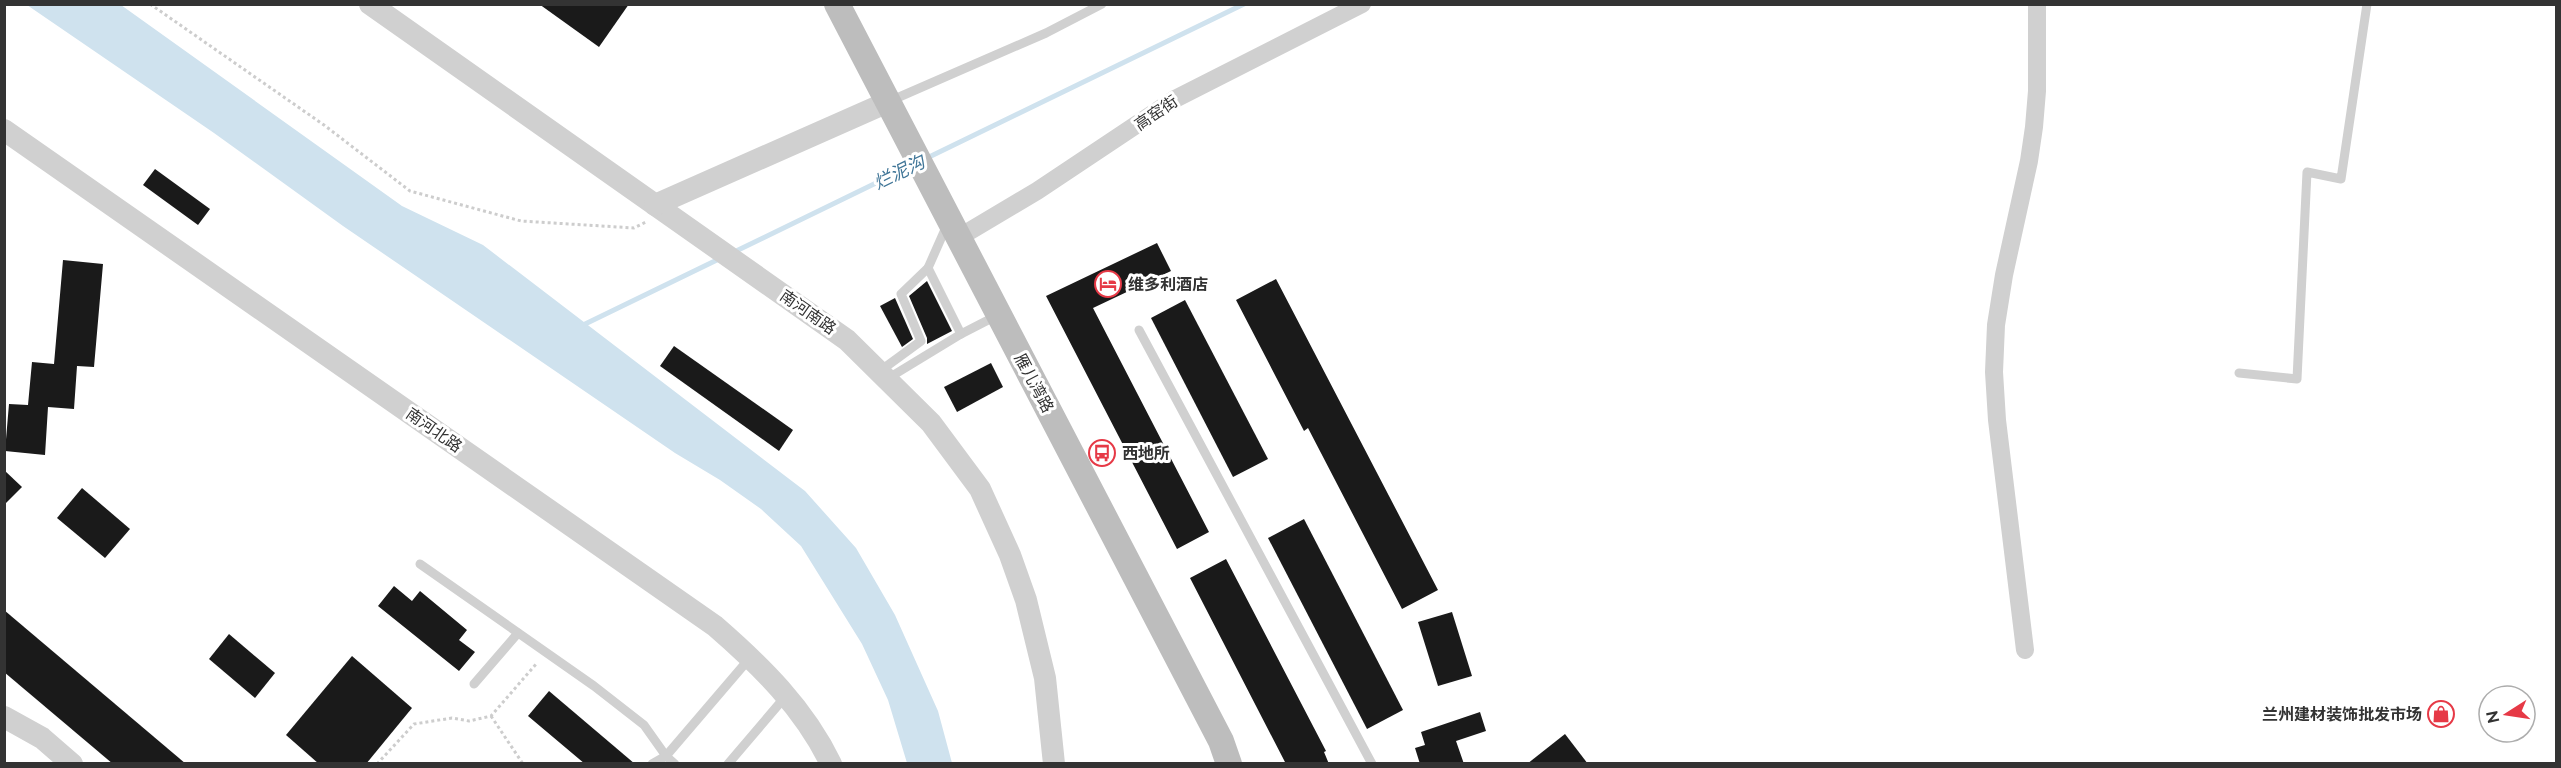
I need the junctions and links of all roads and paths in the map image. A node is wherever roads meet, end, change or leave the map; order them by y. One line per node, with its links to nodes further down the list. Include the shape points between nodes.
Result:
1 (150, 4): 10 (path, via 324,125 410,191 521,221 634,228)
2 (370, 4): 10 (street, 南河南路)
3 (837, 4): 8 (main road, 雁儿湾路)
4 (1102, 4): 8 (lane)
5 (1362, 4): 11 (street, 高窑街, via 1175,99 1037,192)
6 (2037, 4): 20 (street, via 2034,127 2004,275 1994,372)
7 (2367, 4): 16 (lane, via 2341,179 2307,172 2297,379)
8 (892, 110): 10 (street); 11 (main road, 雁儿湾路)
9 (4, 130): 22 (street, 南河北路, via 715,626)
10 (661, 209): 17 (street, 南河南路, via 847,340)
11 (954, 229): 12 (lane); 13 (main road, 雁儿湾路)
12 (928, 268): 15 (lane); 17 (lane, via 902,294 921,341)
13 (999, 315): 15 (lane); 36 (main road, 雁儿湾路, via 1221,741)
14 (1139, 330): 37 (lane)
15 (961, 334): 17 (lane)
16 (2239, 373)
17 (883, 375): 35 (street, 南河南路, via 931,423 980,489 1010,555 1026,600 1045,678)
18 (420, 564): 19 (lane)
19 (518, 633): 21 (lane); 23 (lane)
20 (2025, 650)
21 (546, 652): 25 (path); 27 (lane, via 644,725)
22 (750, 657): 24 (street, 南河北路); 27 (lane)
23 (474, 684)
24 (786, 695): 33 (lane); 34 (street, 南河北路)
25 (491, 716): 29 (path, via 469,721 452,717 414,724); 30 (path)
26 (4, 717): 28 (street, via 42,738)
27 (666, 756): 31 (lane); 32 (lane)
28 (72, 764)
29 (377, 764)
30 (523, 764)
31 (652, 764)
32 (675, 764)
33 (728, 764)
34 (831, 764)
35 (1054, 764)
36 (1229, 764)
37 (1372, 764)

